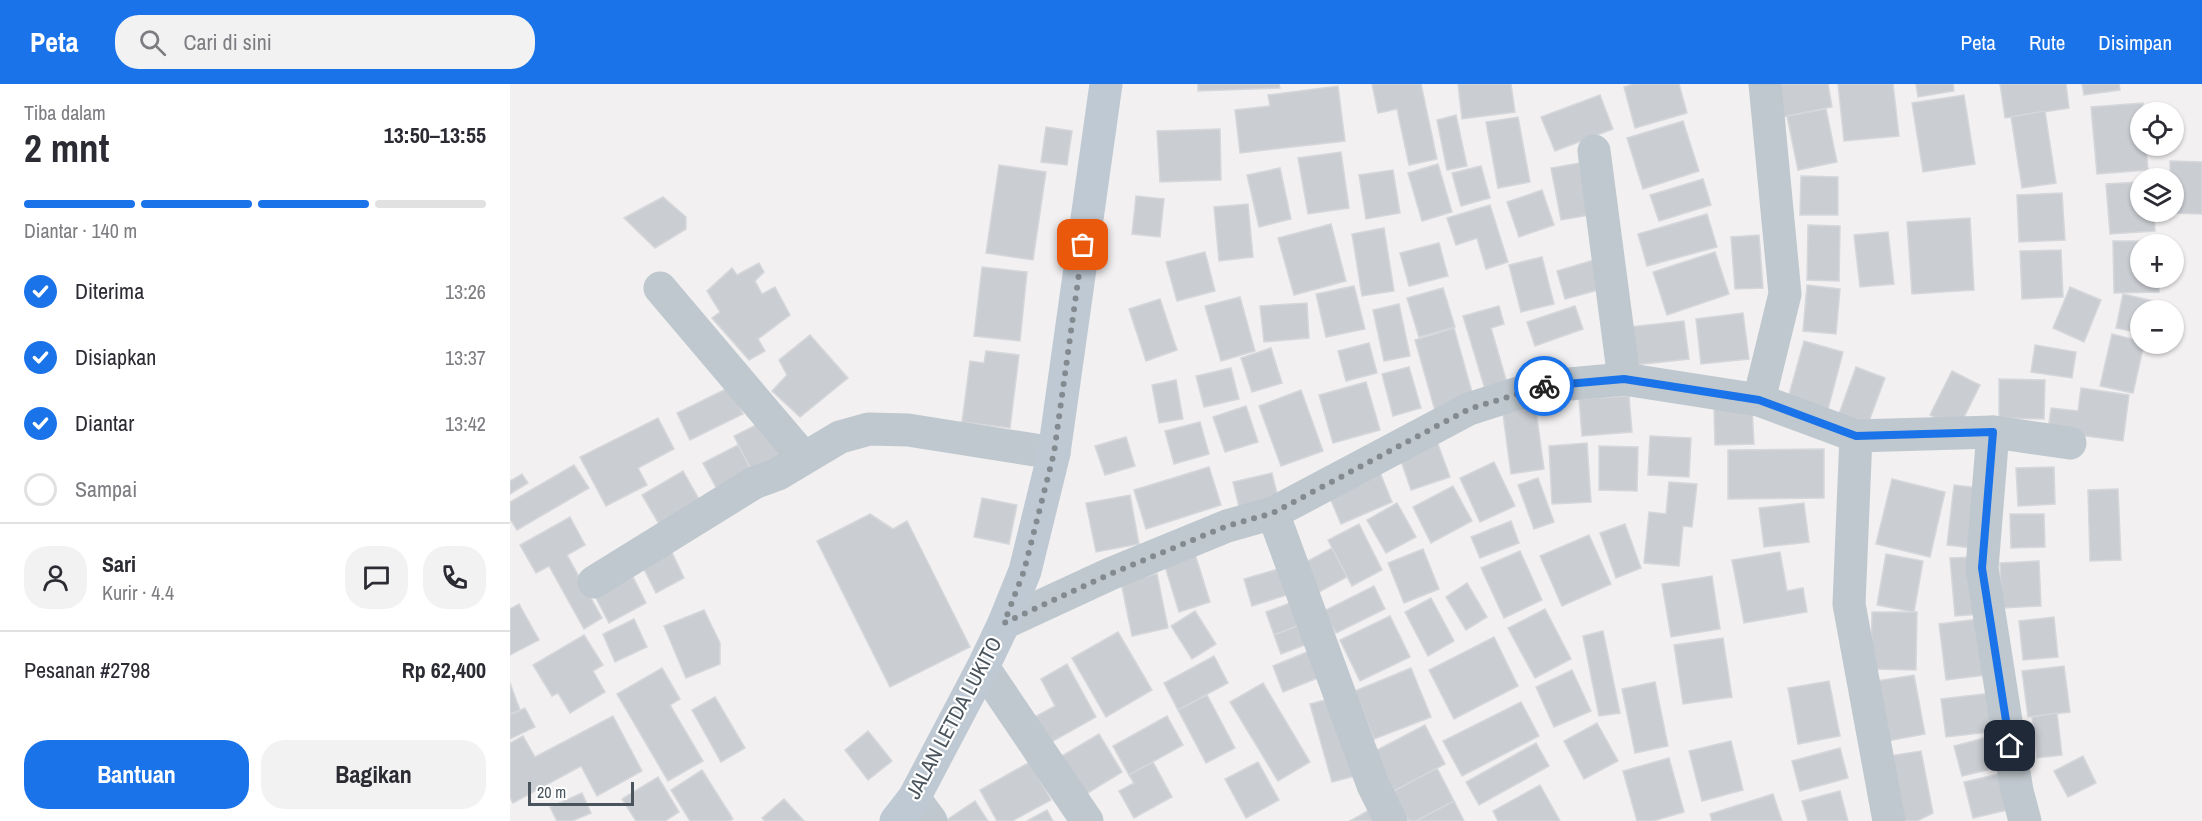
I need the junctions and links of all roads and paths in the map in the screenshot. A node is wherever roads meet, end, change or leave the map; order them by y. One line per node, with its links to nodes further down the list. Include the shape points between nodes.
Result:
1 (1106, 84): 10 (street, JALAN LETDA LUKITO)
2 (1765, 84): 6 (street, via 1785,294)
3 (1594, 151): 5 (street)
4 (660, 288): 11 (street)
5 (1624, 379): 6 (street); 12 (street, via 1537,387 1469,409)
6 (1759, 400): 8 (street)
7 (1993, 432): 8 (street); 9 (street); 20 (street, via 1982,568)
8 (1856, 436): 19 (street, via 1849,604)
9 (2070, 443)
10 (1054, 453): 11 (street, via 908,430 869,429 840,437); 14 (street, JALAN LETDA LUKITO, via 1024,571)
11 (804, 458): 13 (street, via 754,483)
12 (1273, 513): 14 (street, via 1227,526); 18 (street, via 1373,785)
13 (594, 582)
14 (1004, 623): 15 (street, JALAN LETDA LUKITO)
15 (983, 667): 16 (street, JALAN LETDA LUKITO); 17 (street)
16 (913, 813)
17 (1087, 821)
18 (1391, 821)
19 (1889, 821)
20 (2025, 821)

